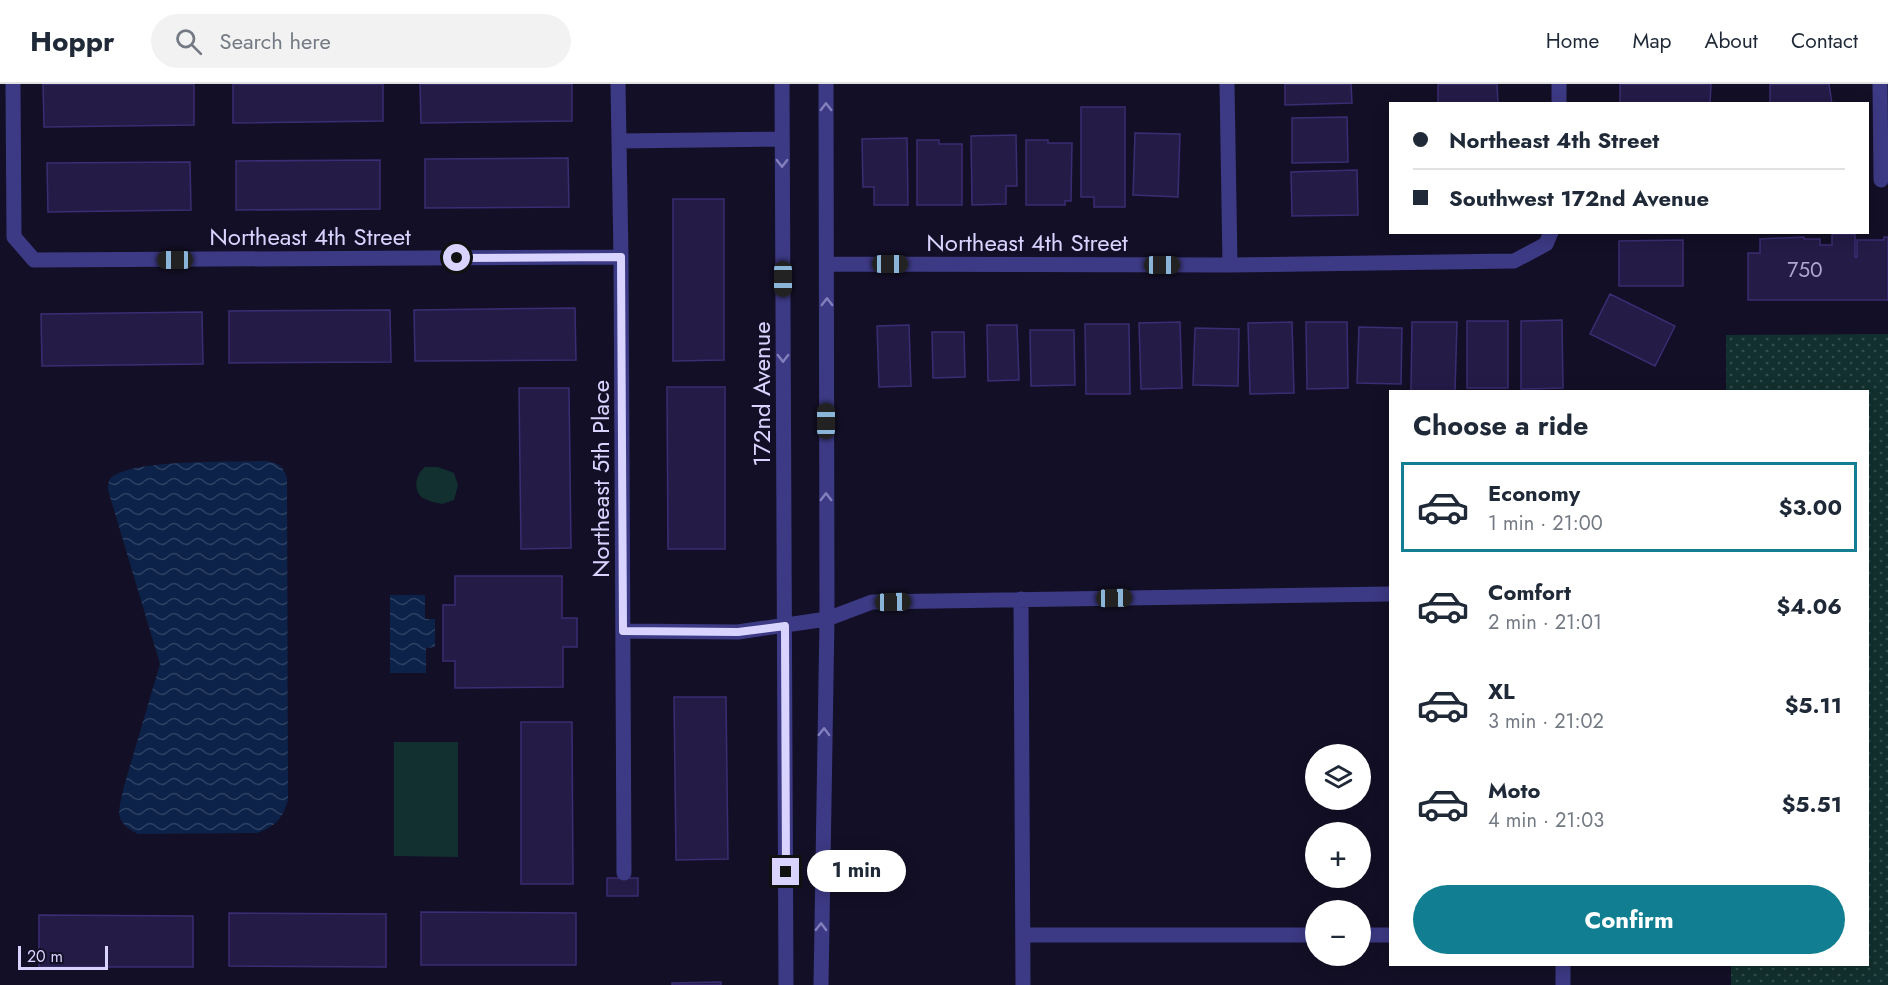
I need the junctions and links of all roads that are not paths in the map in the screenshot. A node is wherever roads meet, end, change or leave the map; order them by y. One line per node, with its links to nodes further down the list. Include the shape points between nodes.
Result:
1 (13, 84): 13 (street, Northeast 4th Street, via 14,237 34,260)
2 (618, 84): 10 (street, Northeast 5th Place)
3 (782, 84): 9 (street, 172nd Avenue)
4 (826, 84): 14 (street, one-way to 4)
5 (1227, 84): 15 (street)
6 (1559, 84): 8 (street)
7 (1881, 84): 11 (street)
8 (1559, 102)
9 (782, 139): 10 (street); 19 (street, 172nd Avenue, one-way to 19)
10 (620, 141): 13 (street, Northeast 5th Place)
11 (1879, 180)
12 (1549, 238): 15 (street, Northeast 4th Street, via 1514,261)
13 (621, 257): 20 (street, Northeast 5th Place)
14 (827, 264): 15 (street, Northeast 4th Street); 18 (street, one-way to 14)
15 (1230, 265)
16 (1389, 594): 17 (street)
17 (1021, 599): 18 (street, via 872,602); 22 (street)
18 (827, 619): 19 (street); 28 (street, one-way to 18)
19 (785, 626): 20 (street, via 738,632); 27 (street, 172nd Avenue)
20 (623, 631): 21 (street, Northeast 5th Place)
21 (624, 873)
22 (1023, 935): 23 (street); 29 (street)
23 (1305, 935)
24 (1371, 935): 25 (street)
25 (1389, 935)
26 (1563, 966): 30 (street)
27 (786, 985)
28 (820, 985)
29 (1023, 985)
30 (1563, 985)

